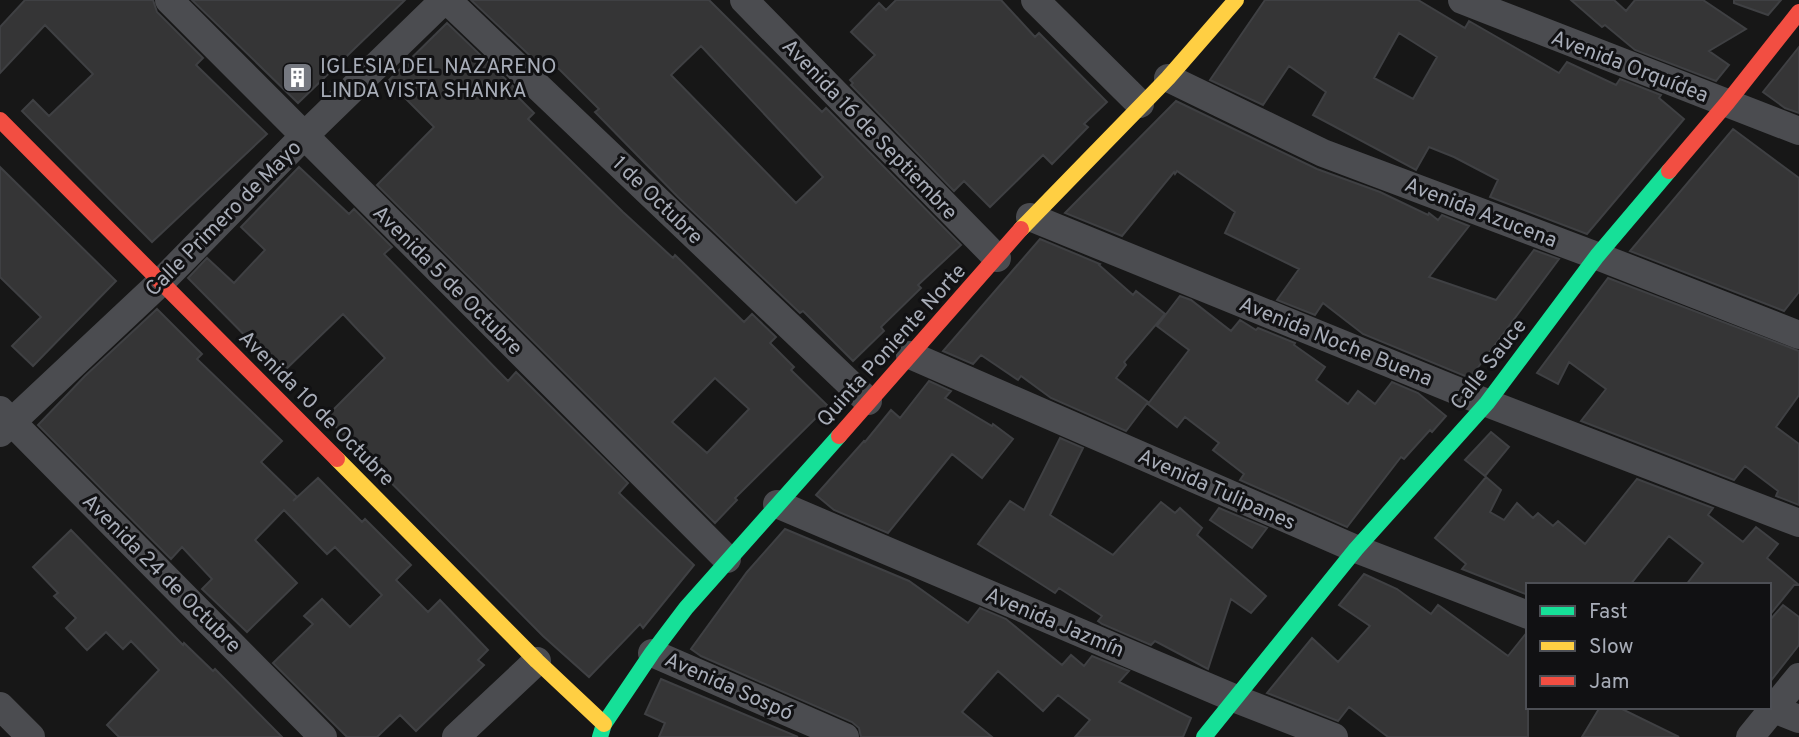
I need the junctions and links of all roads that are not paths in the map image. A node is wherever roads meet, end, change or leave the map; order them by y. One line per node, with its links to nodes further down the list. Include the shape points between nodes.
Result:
1 (169, 0): 13 (street, Avenida 5 de Octubre)
2 (446, 0): 13 (street, Calle Primero de Mayo); 20 (street, 1 de Octubre)
3 (744, 0): 16 (street, Avenida 16 de Septiembre)
4 (1035, 0): 10 (street)
5 (1236, 0): 8 (street, Quinta Poniente Norte)
6 (1462, 0): 9 (street, Avenida Orquídea)
7 (1799, 12): 9 (street, Calle Sauce)
8 (1168, 78): 10 (street, Quinta Poniente Norte); 15 (street, Avenida Azucena, via 1323,153)
9 (1727, 103): 12 (street, Avenida Orquídea); 15 (street, Calle Sauce)
10 (1140, 104): 14 (street, Quinta Poniente Norte)
11 (0, 120): 17 (street, Avenida 10 de Octubre)
12 (1799, 131)
13 (304, 136): 17 (street, Calle Primero de Mayo); 26 (street, Avenida 5 de Octubre)
14 (1030, 217): 16 (street, Quinta Poniente Norte); 21 (street, Avenida Noche Buena)
15 (1597, 256): 18 (street, Avenida Azucena); 21 (street, Calle Sauce)
16 (997, 258): 19 (street, Quinta Poniente Norte)
17 (162, 281): 22 (street, Calle Primero de Mayo); 29 (street, Avenida 10 de Octubre)
18 (1799, 335)
19 (910, 355): 20 (street, Quinta Poniente Norte); 25 (street, Avenida Tulipanes)
20 (868, 401): 23 (street, Quinta Poniente Norte)
21 (1487, 403): 24 (street, Avenida Noche Buena); 25 (street, Calle Sauce)
22 (4, 421): 38 (street, Avenida 24 de Octubre)
23 (777, 504): 26 (street, Quinta Poniente Norte); 31 (street, Avenida Jazmín)
24 (1799, 523)
25 (1356, 549): 27 (street, Avenida Tulipanes); 31 (street, Calle Sauce)
26 (727, 559): 28 (street, Quinta Poniente Norte)
27 (1526, 614)
28 (652, 653): 36 (street, Quinta Poniente Norte); 40 (street, Avenida Sospó)
29 (537, 661): 36 (street, Avenida 10 de Octubre); 39 (street)
30 (1799, 677): 33 (street)
31 (1236, 699): 41 (street, Calle Sauce); 42 (street, Avenida Jazmín)
32 (0, 706): 37 (street)
33 (1771, 708): 35 (street)
34 (1770, 709): 43 (street)
35 (1799, 719)
36 (602, 730)
37 (31, 737)
38 (323, 737)
39 (456, 737)
40 (845, 737)
41 (1203, 737)
42 (1334, 737)
43 (1750, 737)

